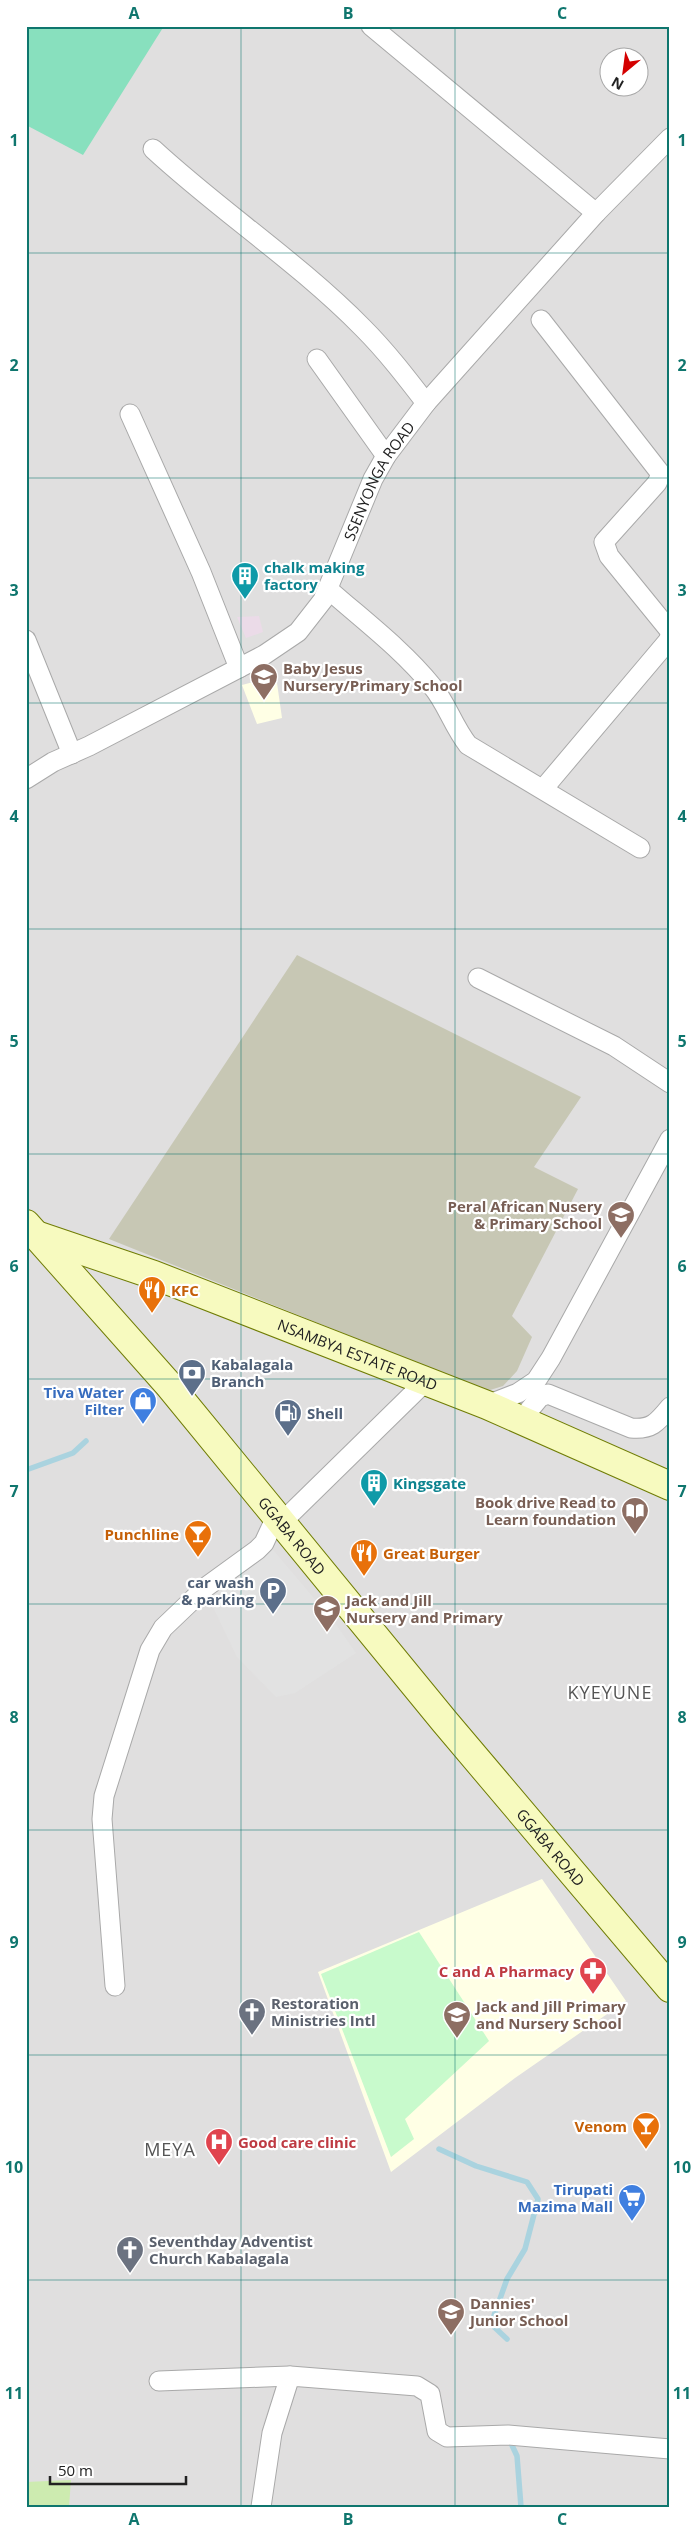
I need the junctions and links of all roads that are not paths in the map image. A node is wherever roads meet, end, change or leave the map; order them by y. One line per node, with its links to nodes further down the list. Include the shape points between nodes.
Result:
1 (371, 26): 4 (street)
2 (670, 138): 4 (street, SSENYONGA ROAD)
3 (152, 149): 7 (street, via 356,321)
4 (596, 213): 5 (street, SSENYONGA ROAD)
5 (521, 296): 7 (street, SSENYONGA ROAD); 11 (street, via 661,474 657,484 604,542 609,556)
6 (317, 359): 9 (street)
7 (426, 403): 9 (street, SSENYONGA ROAD)
8 (130, 414): 14 (street, via 201,572)
9 (386, 456): 10 (street, SSENYONGA ROAD)
10 (328, 589): 14 (street, SSENYONGA ROAD, via 298,632 284,644); 17 (street, via 416,667 434,688 455,729 468,745)
11 (670, 631)
12 (670, 636): 17 (street)
13 (26, 640): 15 (street)
14 (239, 668): 15 (street, SSENYONGA ROAD)
15 (72, 754): 16 (street, SSENYONGA ROAD, via 52,762)
16 (26, 779)
17 (543, 789): 18 (street)
18 (640, 848)
19 (478, 978): 20 (street, via 614,1046)
20 (670, 1084)
21 (670, 1139): 24 (street, via 536,1381 518,1393)
22 (33, 1230): 23 (main road, NSAMBYA ESTATE ROAD); 28 (main road, GGABA ROAD, via 168,1384)
23 (426, 1381): 24 (main road, NSAMBYA ESTATE ROAD); 28 (street)
24 (487, 1405): 26 (main road, NSAMBYA ESTATE ROAD)
25 (670, 1407): 26 (street, via 660,1420 645,1430 630,1428 548,1394 540,1397)
26 (521, 1420): 27 (main road, NSAMBYA ESTATE ROAD)
27 (670, 1486)
28 (279, 1519): 29 (street, via 264,1543 206,1587 164,1628 150,1650 104,1796 102,1819); 30 (main road, GGABA ROAD)
29 (115, 1986)
30 (670, 1988)
31 (290, 2376): 32 (street); 33 (street, via 417,2386 430,2394 437,2431 447,2437 508,2435); 34 (street, via 272,2433)
32 (159, 2381)
33 (670, 2449)
34 (261, 2507)

